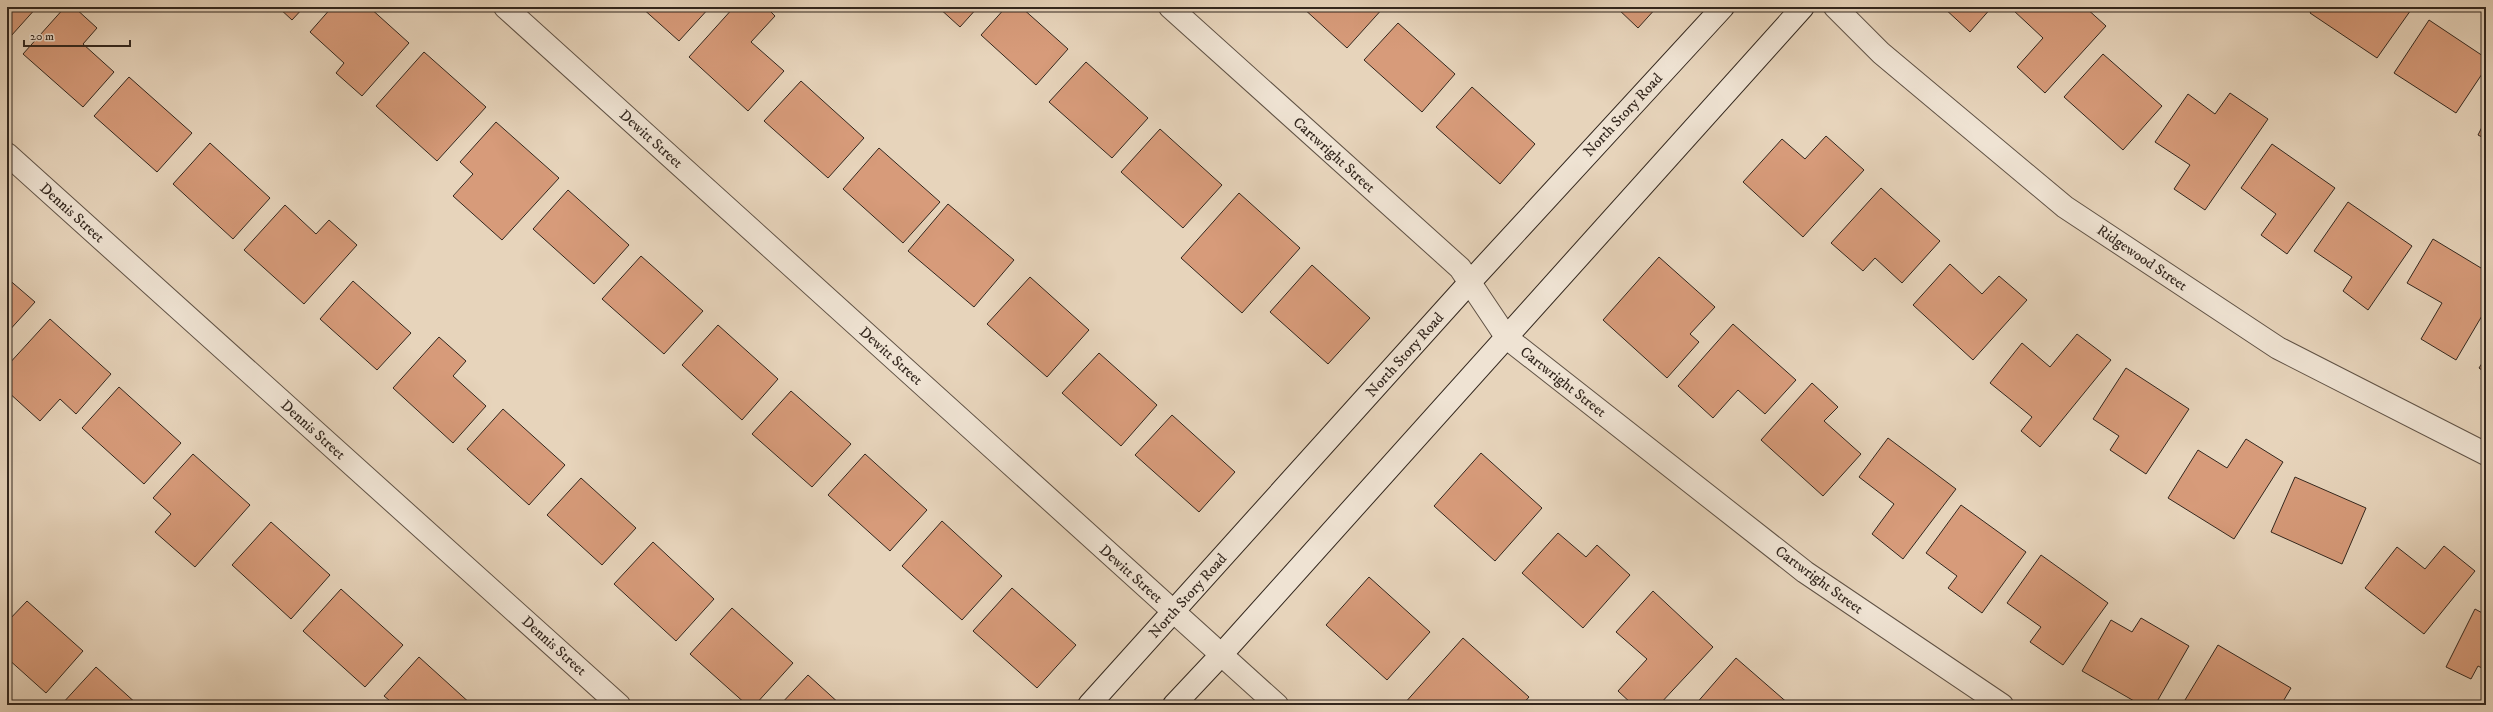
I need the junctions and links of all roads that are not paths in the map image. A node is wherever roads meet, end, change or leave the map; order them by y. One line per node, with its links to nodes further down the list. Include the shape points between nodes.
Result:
1 (505, 7): 10 (street, Dewitt Street)
2 (1170, 7): 7 (street, Cartwright Street, via 1460,268)
3 (1723, 7): 7 (street, North Story Road)
4 (1803, 7): 8 (street)
5 (1835, 7): 9 (street, Ridgewood Street, via 1882,53 2065,207 2278,348)
6 (7, 154): 12 (street, Dennis Street)
7 (1470, 282): 8 (street, Cartwright Street); 10 (street, North Story Road)
8 (1506, 338): 11 (street); 16 (street, Cartwright Street, via 1805,572)
9 (2486, 454)
10 (1174, 613): 11 (street, Dewitt Street); 13 (street, North Story Road)
11 (1222, 655): 14 (street); 15 (street, Dewitt Street)
12 (619, 705)
13 (1090, 705)
14 (1174, 705)
15 (1277, 705)
16 (2002, 705)

